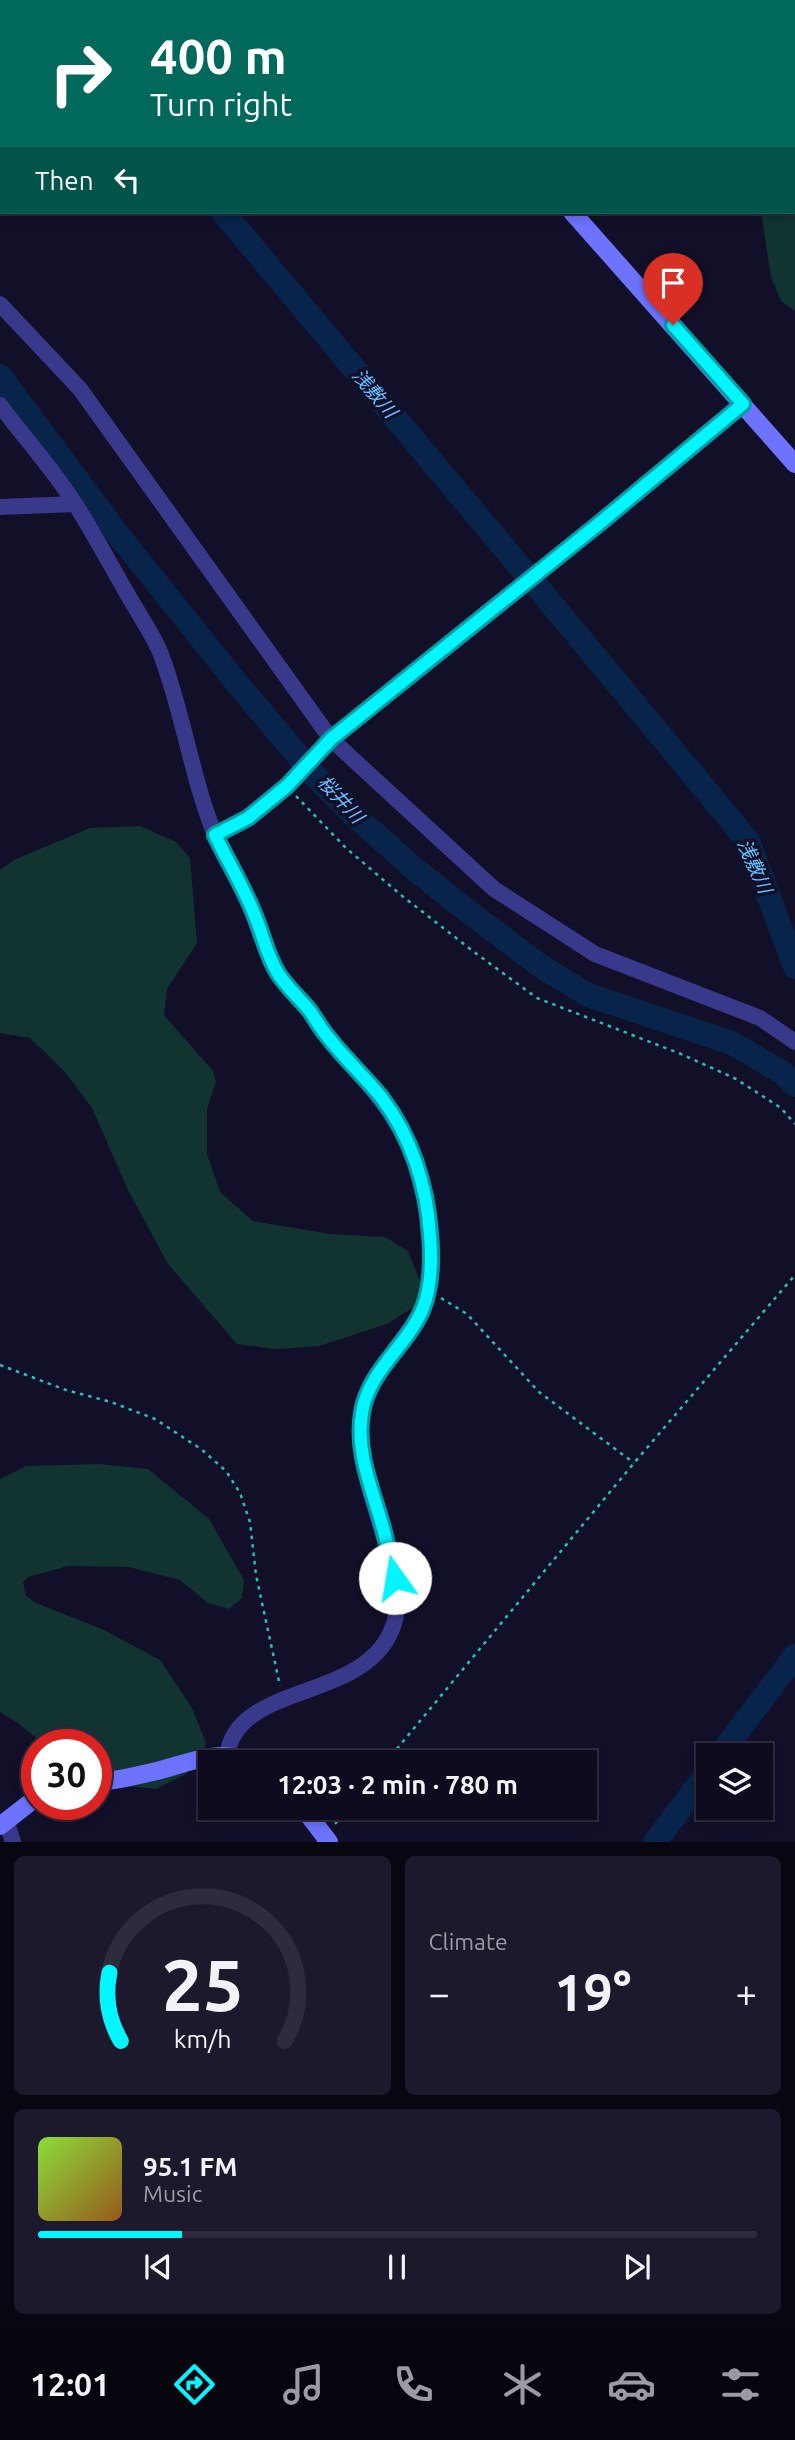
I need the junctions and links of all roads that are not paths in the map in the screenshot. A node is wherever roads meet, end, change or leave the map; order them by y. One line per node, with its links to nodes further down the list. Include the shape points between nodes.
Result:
1 (574, 214): 3 (street)
2 (0, 304): 8 (street, via 80,389)
3 (743, 404): 5 (street); 8 (street)
4 (0, 405): 6 (street)
5 (795, 464)
6 (75, 504): 7 (street); 9 (street, via 159,650)
7 (0, 507)
8 (327, 744): 9 (street, via 248,818); 10 (street, via 505,897 595,954 760,1018)
9 (215, 835): 11 (street, via 279,975 381,1097 410,1146 427,1207 430,1260 422,1310 376,1377 362,1414 365,1466 395,1578 397,1610 392,1629 376,1654 361,1666 283,1699 242,1723)
10 (795, 1042)
11 (227, 1750)
12 (198, 1759): 13 (street)
13 (112, 1780)
14 (21, 1808): 16 (street)
15 (312, 1820): 17 (street)
16 (4, 1824): 18 (street)
17 (327, 1839)
18 (13, 1842)

